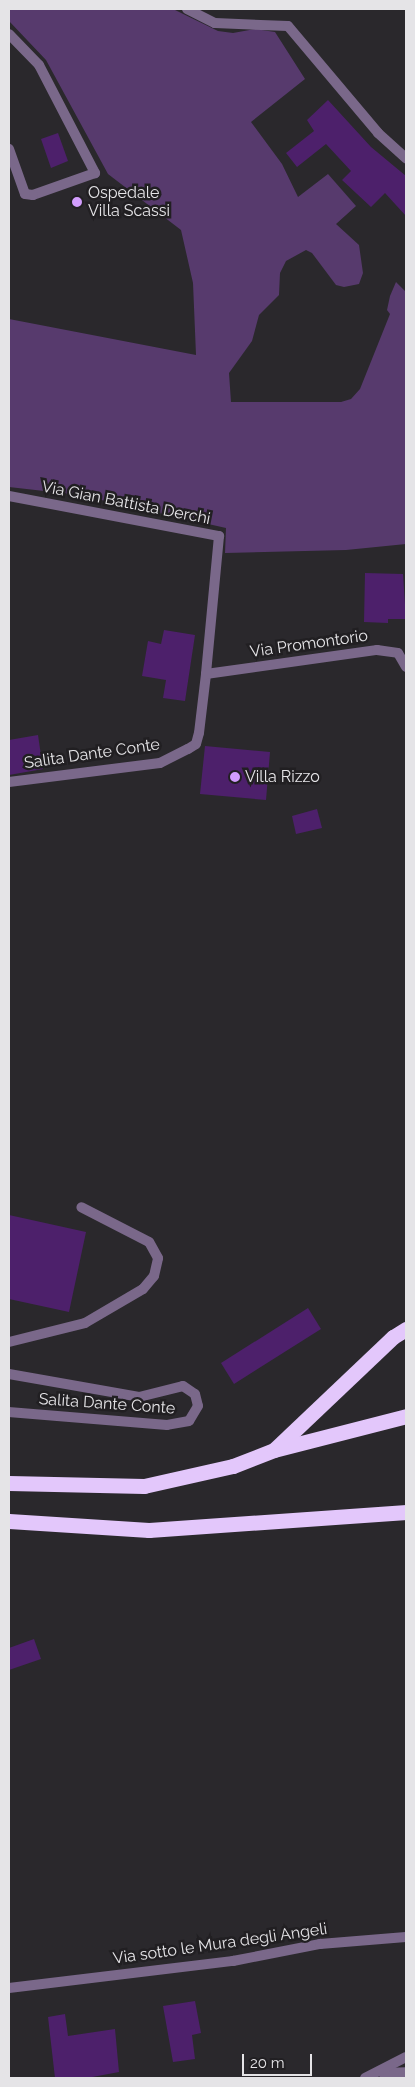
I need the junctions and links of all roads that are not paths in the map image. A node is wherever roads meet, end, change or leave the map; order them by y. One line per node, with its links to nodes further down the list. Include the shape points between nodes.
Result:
1 (187, 9): 4 (street, via 215,23 288,26 378,133)
2 (9, 34): 3 (street, via 39,65 95,173 33,195 25,194)
3 (9, 150)
4 (406, 158)
5 (9, 496): 7 (street, Via Gian Battista Derchi, via 219,536)
6 (406, 667): 7 (street, Via Promontorio, via 398,653 377,650)
7 (206, 674): 8 (street, Salita Dante Conte, via 199,732 196,744 188,749 160,763)
8 (9, 782)
9 (81, 1207): 11 (street, via 149,1242 158,1258 154,1276 143,1289 85,1323)
10 (406, 1329): 15 (highway, via 393,1337)
11 (9, 1342)
12 (9, 1374): 13 (street, Salita Dante Conte, via 139,1397 183,1386 195,1394 198,1406 189,1421 168,1426)
13 (9, 1412)
14 (406, 1416): 15 (highway)
15 (274, 1450): 16 (highway, via 233,1466 144,1486)
16 (9, 1483)
17 (406, 1512): 18 (highway, via 149,1530)
18 (9, 1521)
19 (406, 1937): 20 (street, Via sotto le Mura degli Angeli, via 320,1944 233,1961)
20 (9, 1988)
21 (406, 2057): 23 (street)
22 (406, 2072): 23 (street)
23 (380, 2073): 24 (street)
24 (365, 2078)

